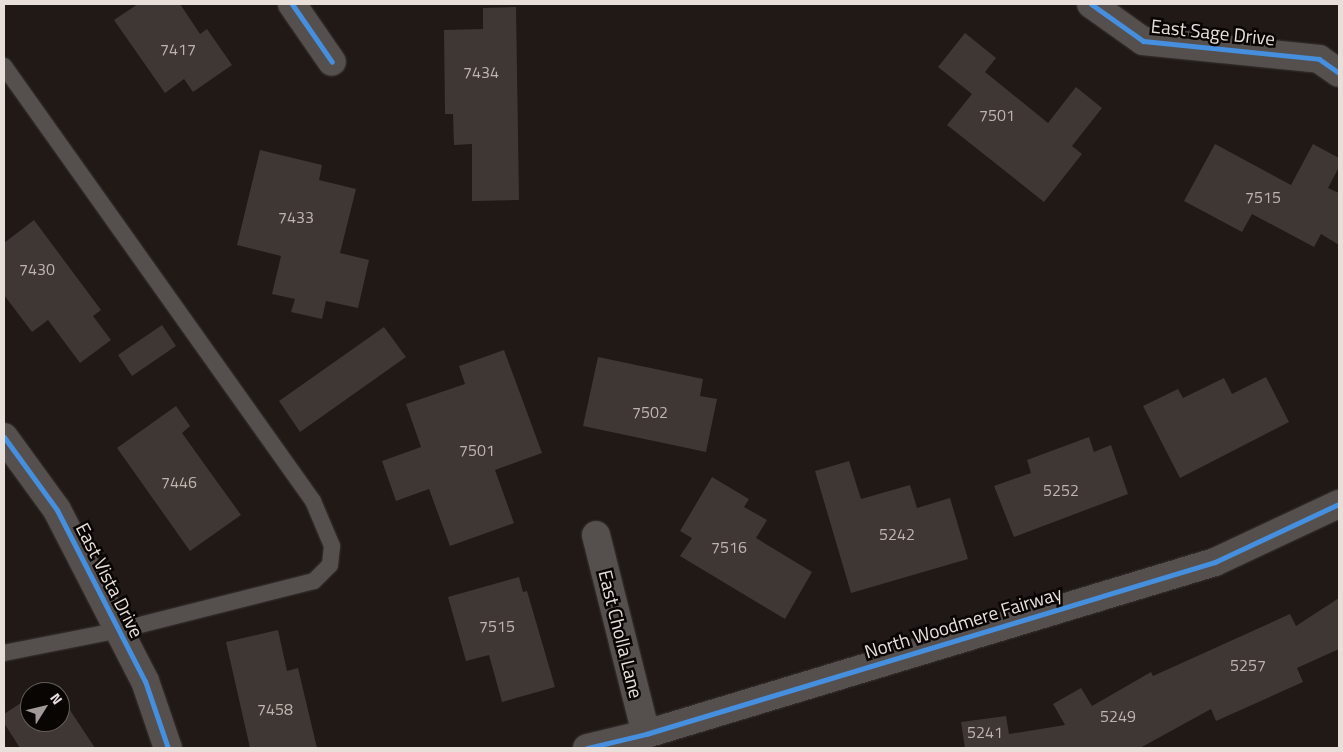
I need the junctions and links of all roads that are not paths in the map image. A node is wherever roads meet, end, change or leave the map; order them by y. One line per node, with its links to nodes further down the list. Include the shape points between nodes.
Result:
1 (292, 4): 3 (street)
2 (1091, 4): 5 (street, East Sage Drive, via 1143,41 1319,59)
3 (332, 62)
4 (4, 66): 9 (lane, via 313,501 332,546 330,565 314,581)
5 (1339, 73)
6 (4, 437): 9 (street, East Vista Drive, via 57,510)
7 (1339, 504): 11 (street, North Woodmere Fairway, via 1215,562)
8 (596, 535): 11 (street, East Cholla Lane)
9 (120, 630): 10 (lane); 12 (street, East Vista Drive, via 145,681)
10 (4, 653)
11 (646, 734): 13 (street, North Woodmere Fairway)
12 (168, 748)
13 (587, 748)

